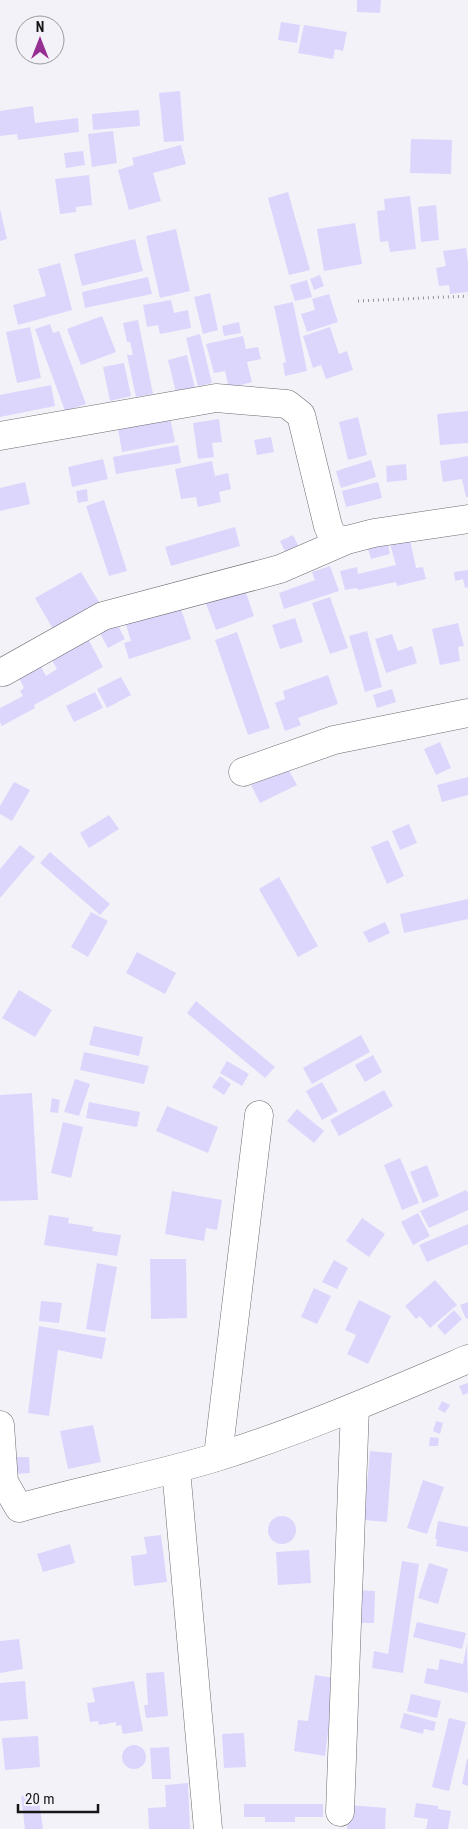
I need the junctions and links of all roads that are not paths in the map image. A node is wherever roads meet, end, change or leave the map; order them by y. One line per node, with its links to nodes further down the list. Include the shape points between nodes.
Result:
1 (0, 436): 3 (street, via 216,398 287,404 301,415 333,538)
2 (468, 519): 3 (street, via 374,532)
3 (347, 540): 4 (street, via 280,569 103,616)
4 (3, 672)
5 (468, 714): 6 (street, via 334,740)
6 (243, 772)
7 (259, 1115): 11 (street)
8 (468, 1359): 9 (street)
9 (355, 1407): 11 (street); 14 (street)
10 (0, 1425): 13 (street)
11 (218, 1456): 12 (street)
12 (176, 1468): 13 (street); 15 (street)
13 (9, 1511)
14 (340, 1812)
15 (208, 1829)

